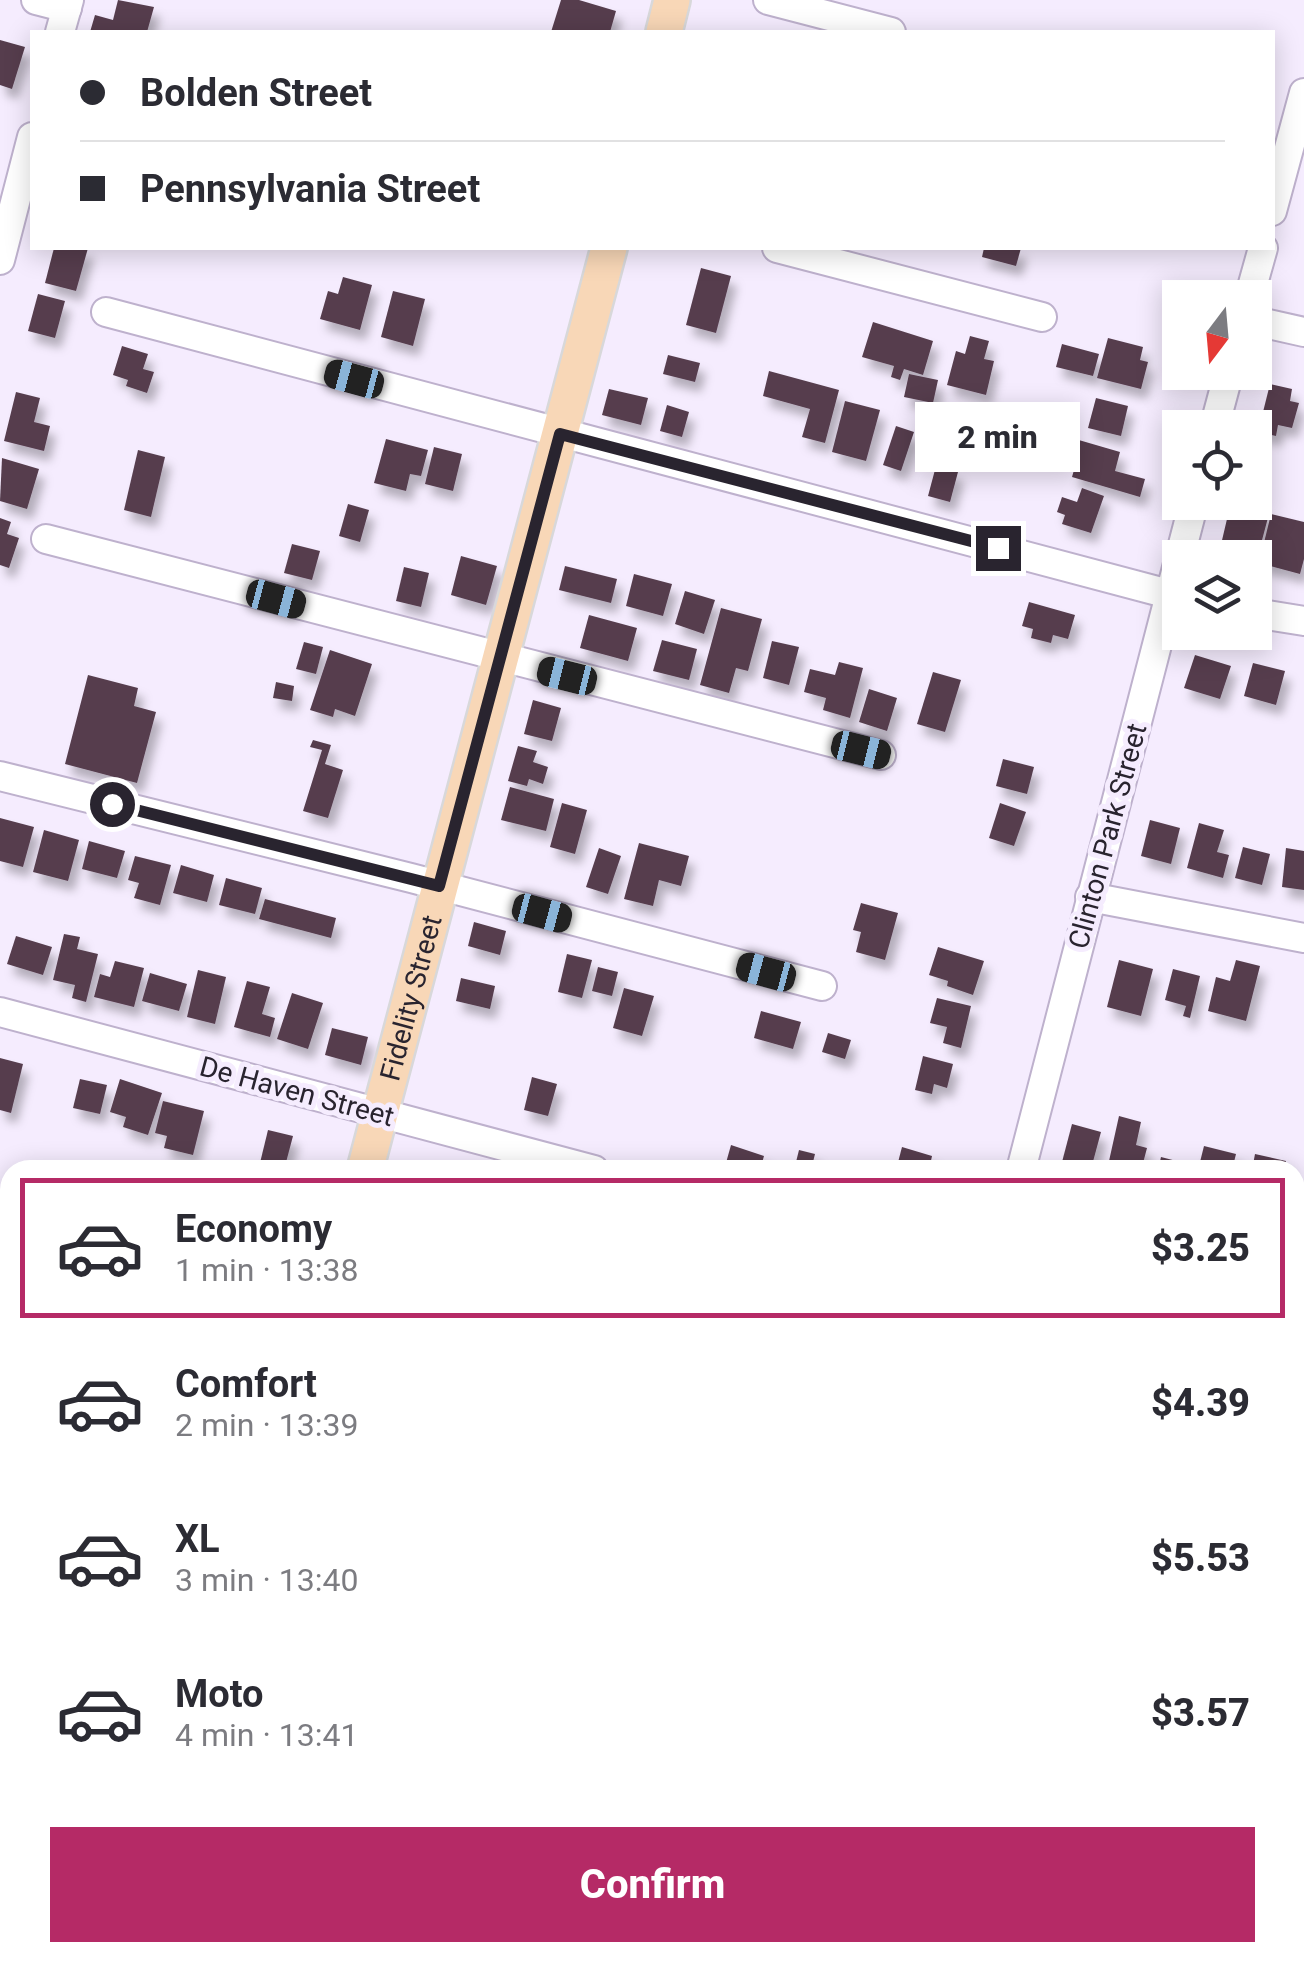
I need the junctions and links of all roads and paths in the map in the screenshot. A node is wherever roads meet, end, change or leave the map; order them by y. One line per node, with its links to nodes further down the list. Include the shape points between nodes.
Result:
1 (36, 0): 4 (street)
2 (672, 0): 5 (main road)
3 (768, 0): 6 (street)
4 (65, 14)
5 (664, 30)
6 (884, 30)
7 (1304, 93): 9 (street)
8 (30, 144): 13 (street)
9 (1275, 200)
10 (608, 250): 19 (main road, Fidelity Street)
11 (785, 250): 16 (street)
12 (1261, 250): 14 (street)
13 (1, 253)
14 (1254, 280)
15 (106, 312): 19 (street)
16 (1042, 318)
17 (1272, 325): 18 (street)
18 (1304, 332)
19 (560, 434): 21 (street); 25 (main road, Fidelity Street)
20 (46, 539): 25 (street)
21 (1162, 592)
22 (1272, 615): 23 (street)
23 (1304, 620)
24 (1162, 641): 29 (street, Clinton Park Street)
25 (499, 658): 26 (street); 28 (main road, Fidelity Street)
26 (881, 756)
27 (0, 776): 28 (street)
28 (439, 886): 31 (street); 33 (main road, Fidelity Street)
29 (1090, 896): 30 (street); 36 (street, Clinton Park Street)
30 (1304, 938)
31 (822, 986)
32 (0, 1012): 33 (street, De Haven Street)
33 (379, 1113): 34 (main road, Fidelity Street); 35 (street, De Haven Street)
34 (367, 1160)
35 (556, 1160)
36 (1024, 1160)

